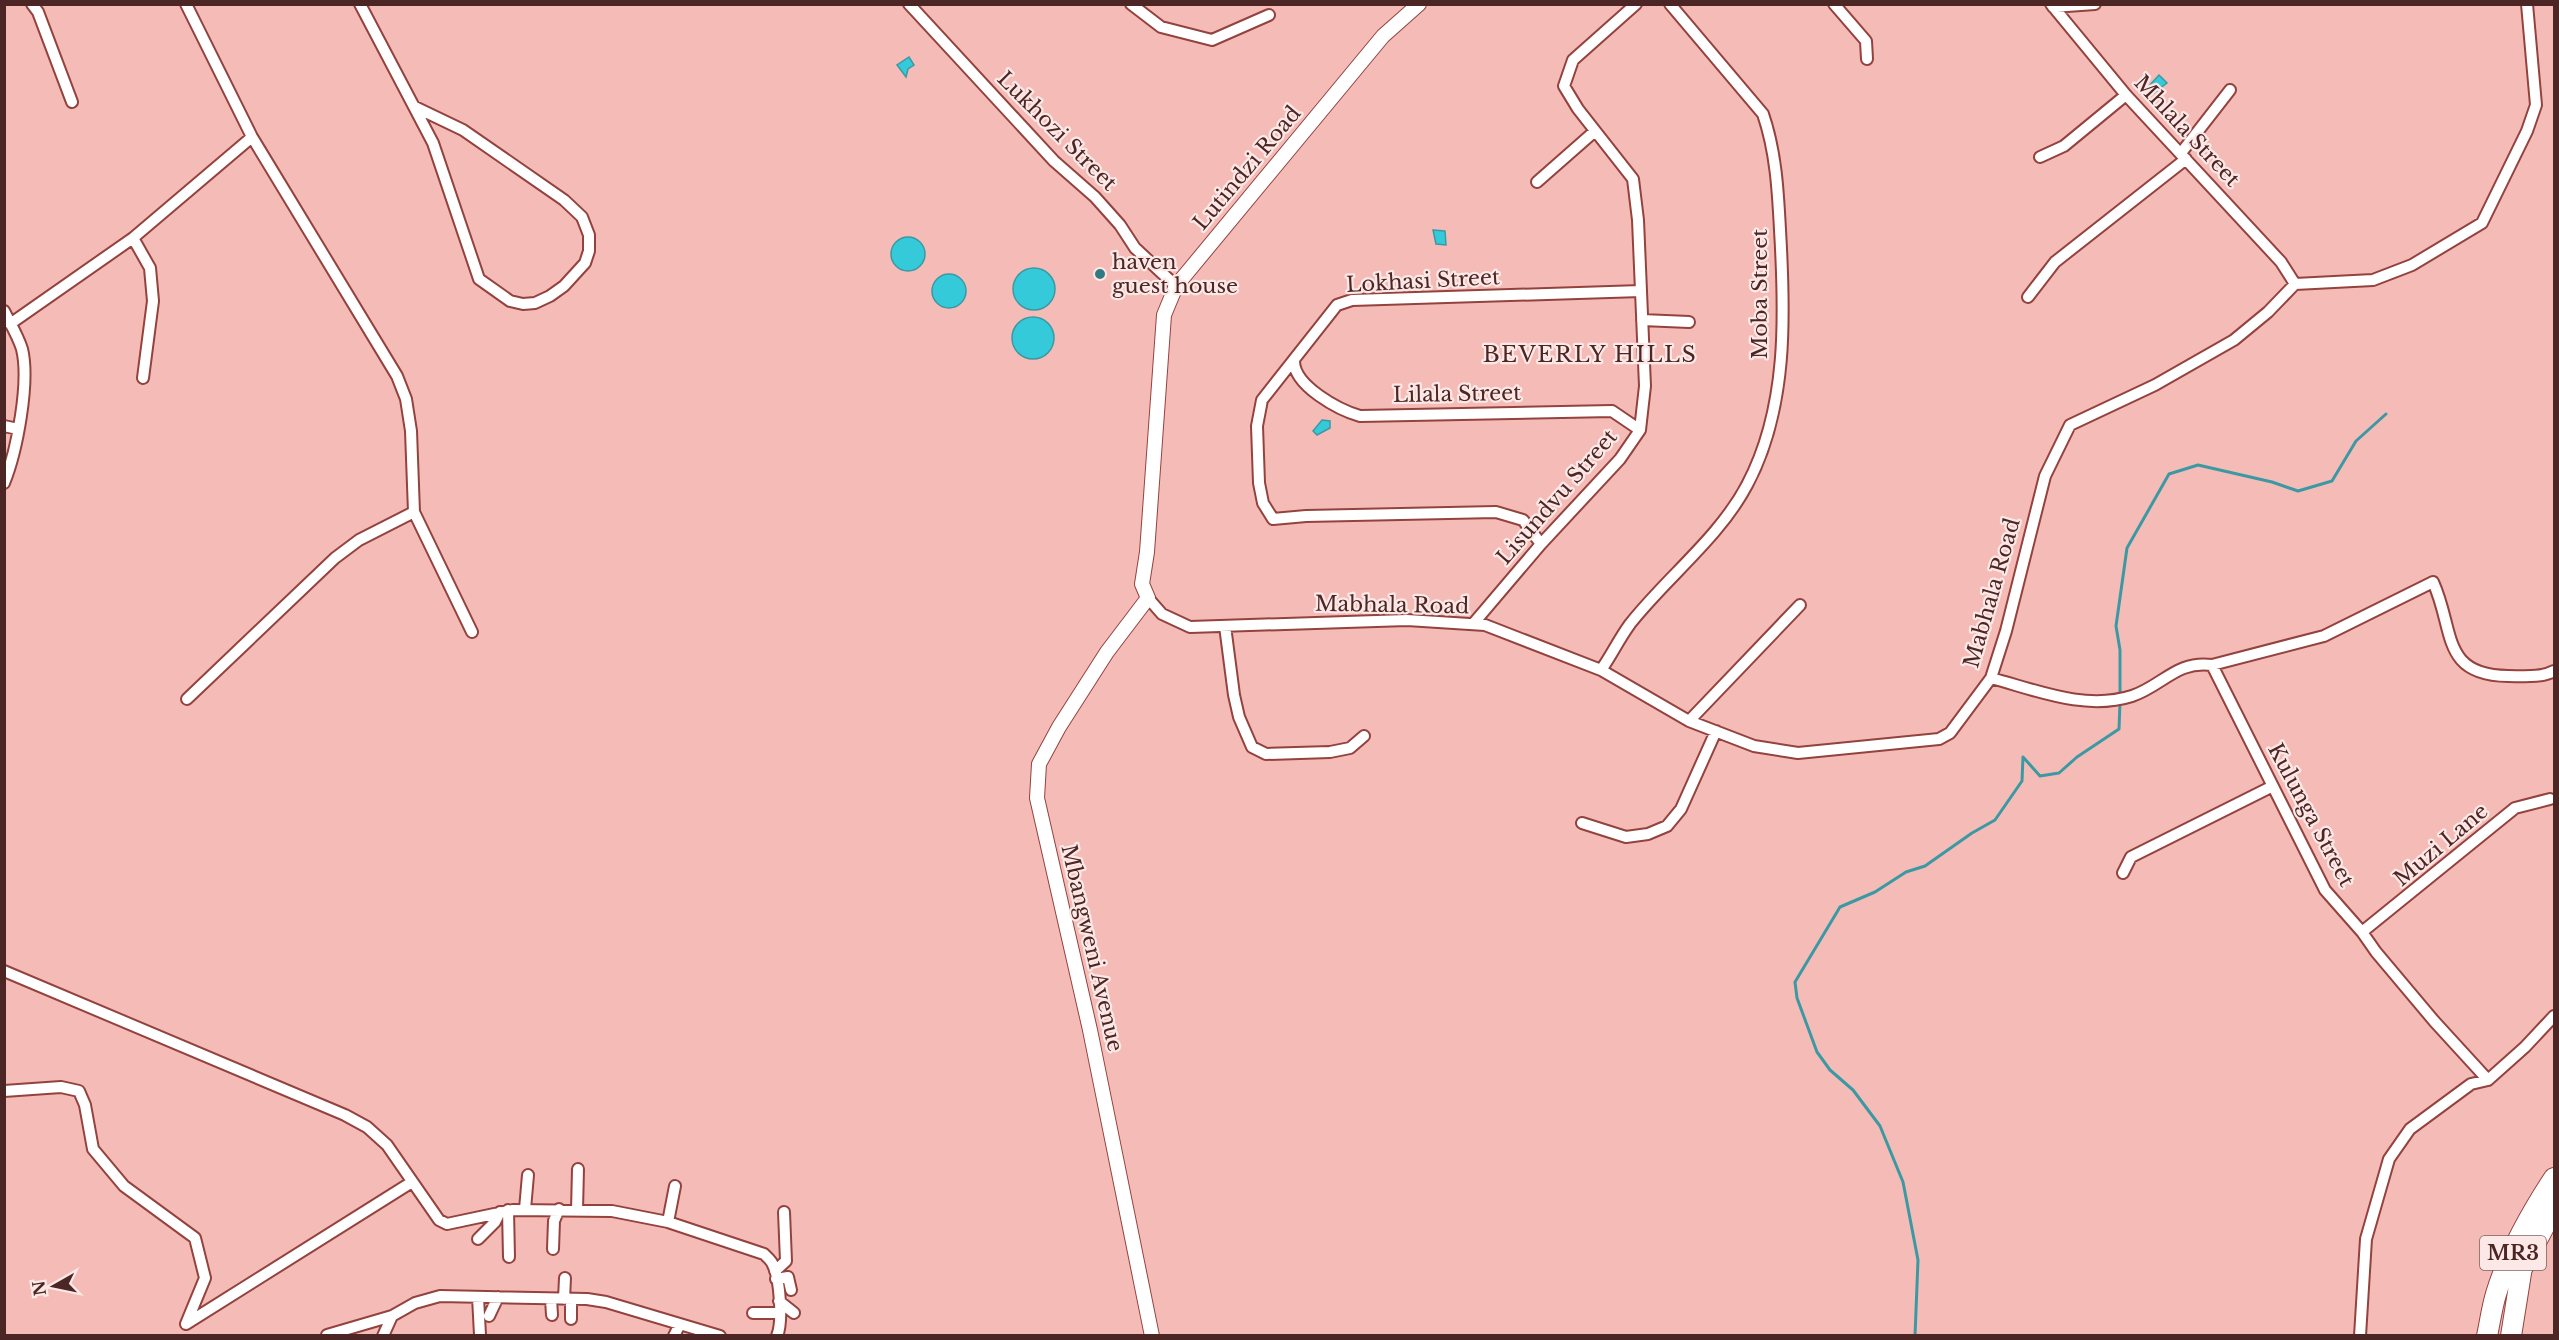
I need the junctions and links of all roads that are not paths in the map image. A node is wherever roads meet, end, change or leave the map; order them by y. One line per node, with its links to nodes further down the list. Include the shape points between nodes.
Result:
1 (32, 4): 17 (street)
2 (186, 4): 20 (street)
3 (360, 4): 18 (street)
4 (909, 4): 26 (street, Lukhozi Street, via 1054,161 1095,197 1135,248)
5 (1131, 4): 13 (street, via 1161,27 1212,40)
6 (1419, 4): 26 (street, Lutindzi Road, via 1383,36)
7 (1636, 4): 19 (street, Lisundvu Street, via 1573,60 1564,86)
8 (1670, 4): 47 (street, Moba Street, via 1763,114 1768,130 1776,169 1783,274 1778,379 1773,416 1747,485 1728,514 1629,626)
9 (1834, 4): 14 (street, via 1866,41)
10 (2096, 4): 12 (street)
11 (2527, 4): 25 (street, via 2536,105 2482,223 2412,265 2373,280)
12 (2052, 6): 16 (street, Mhlala Street)
13 (1269, 15)
14 (1866, 59)
15 (2230, 90): 21 (street)
16 (2126, 95): 21 (street, Mhlala Street); 22 (street, via 2064,146)
17 (72, 102)
18 (415, 107): 18 (street, via 464,130 564,200 582,217 589,236 589,251 585,263 564,286 535,303 524,304 510,301 479,279 433,143)
19 (1595, 131): 23 (street); 27 (street, Lisundvu Street, via 1633,179)
20 (252, 137): 24 (street); 39 (street, via 397,376 406,399 411,431)
21 (2183, 156): 25 (street, Mhlala Street, via 2281,262); 28 (street, via 2055,262)
22 (2040, 158)
23 (1537, 182)
24 (133, 238): 32 (street); 34 (street, via 150,268 153,301)
25 (2295, 284): 49 (street, Mabhala Road, via 2234,340 2155,385 2070,425 2045,476)
26 (1176, 286): 41 (street, Lutindzi Road, via 1164,315 1142,584)
27 (1641, 291): 30 (street, Lisundvu Street); 33 (street, Lokhasi Street, via 1352,300 1337,305)
28 (2028, 297)
29 (4, 311): 32 (street)
30 (1642, 320): 31 (street); 37 (street, Lisundvu Street, via 1645,386)
31 (1689, 322)
32 (10, 324): 36 (street, via 21,349 25,373)
33 (1294, 361): 37 (street, Lilala Street, via 1301,380 1332,404 1360,416 1612,411); 40 (street, Lokhasi Street, via 1262,400 1257,426 1259,483 1263,503 1273,519 1496,512 1523,520)
34 (143, 378)
35 (4, 426): 36 (street)
36 (18, 429): 38 (street)
37 (1640, 430): 40 (street, Lisundvu Street, via 1620,459)
38 (4, 483)
39 (414, 512): 45 (street); 50 (street, via 359,540 335,558)
40 (1541, 544): 43 (street, Lisundvu Street)
41 (1148, 598): 44 (street, Mabhala Road, via 1162,614 1190,627); 103 (street, Mbangweni Avenue, via 1107,652 1059,727 1039,764 1037,798 1090,1030)
42 (1800, 605): 51 (street)
43 (1473, 624): 44 (street, Mabhala Road, via 1407,620); 47 (street, Mabhala Road, via 1485,625)
44 (1225, 626): 53 (street, via 1234,695 1252,747 1266,754 1330,752 1350,748)
45 (472, 632)
46 (2212, 665): 48 (street, via 2324,636 2433,582 2457,657 2472,670 2494,676); 49 (street, via 2196,663 2132,696 2090,703); 54 (street, Kulunga Street)
47 (1601, 670): 51 (street, Mabhala Road)
48 (2554, 671)
49 (1991, 678): 52 (street, Mabhala Road, via 1950,733 1939,739 1798,753 1754,746)
50 (187, 699)
51 (1689, 721): 52 (street, Mabhala Road)
52 (1716, 731): 56 (street, via 1681,809 1667,826 1626,837)
53 (1364, 736)
54 (2271, 787): 57 (street, via 2131,857); 58 (street, Kulunga Street, via 2325,891)
55 (2550, 799): 58 (street, Muzi Lane, via 2515,808)
56 (1582, 823)
57 (2123, 873)
58 (2362, 932): 61 (street, Kulunga Street, via 2433,1021)
59 (4, 971): 66 (street, via 345,1115 367,1127 387,1145)
60 (2554, 1016): 61 (street)
61 (2488, 1080): 104 (street, via 2471,1084 2410,1129 2389,1159 2366,1239)
62 (4, 1090): 66 (street, via 62,1087 79,1091 93,1149 124,1186 195,1238 205,1278 186,1324)
63 (578, 1169): 71 (street)
64 (528, 1175): 69 (street)
65 (2554, 1178): 82 (highway, MR3, via 2535,1207)
66 (412, 1182): 72 (street, via 439,1220 447,1224)
67 (675, 1186): 74 (street)
68 (2554, 1208): 78 (highway, MR3)
69 (525, 1209): 70 (street); 72 (street)
70 (559, 1209): 71 (street); 76 (street, via 554,1221)
71 (577, 1210): 74 (street, via 612,1211)
72 (504, 1211): 75 (street); 77 (street)
73 (784, 1212): 79 (street, via 786,1261)
74 (668, 1222): 79 (street, via 764,1254 773,1263)
75 (478, 1239)
76 (553, 1249)
77 (509, 1257)
78 (2523, 1262): 107 (highway, MR3, via 2509,1296); 108 (highway)
79 (776, 1275): 81 (street, via 788,1277); 87 (street)
80 (565, 1278): 86 (street)
81 (791, 1290)
82 (2496, 1294): 105 (highway); 106 (highway, MR3)
83 (478, 1297): 84 (street); 93 (street, via 427,1299); 99 (street)
84 (498, 1298): 85 (street); 92 (street)
85 (551, 1299): 86 (street); 91 (street)
86 (567, 1299): 94 (street); 95 (street, via 606,1302)
87 (779, 1301): 88 (street); 90 (street)
88 (779, 1312): 89 (street); 102 (street)
89 (753, 1313)
90 (794, 1313)
91 (552, 1315)
92 (489, 1316)
93 (392, 1317): 96 (street); 98 (street)
94 (571, 1319)
95 (680, 1324): 100 (street); 101 (street)
96 (343, 1334): 97 (street)
97 (327, 1335)
98 (383, 1335)
99 (480, 1335)
100 (674, 1335)
101 (717, 1335)
102 (777, 1335)
103 (1152, 1335)
104 (2360, 1335)
105 (2480, 1335)
106 (2487, 1335)
107 (2500, 1335)
108 (2511, 1335)

